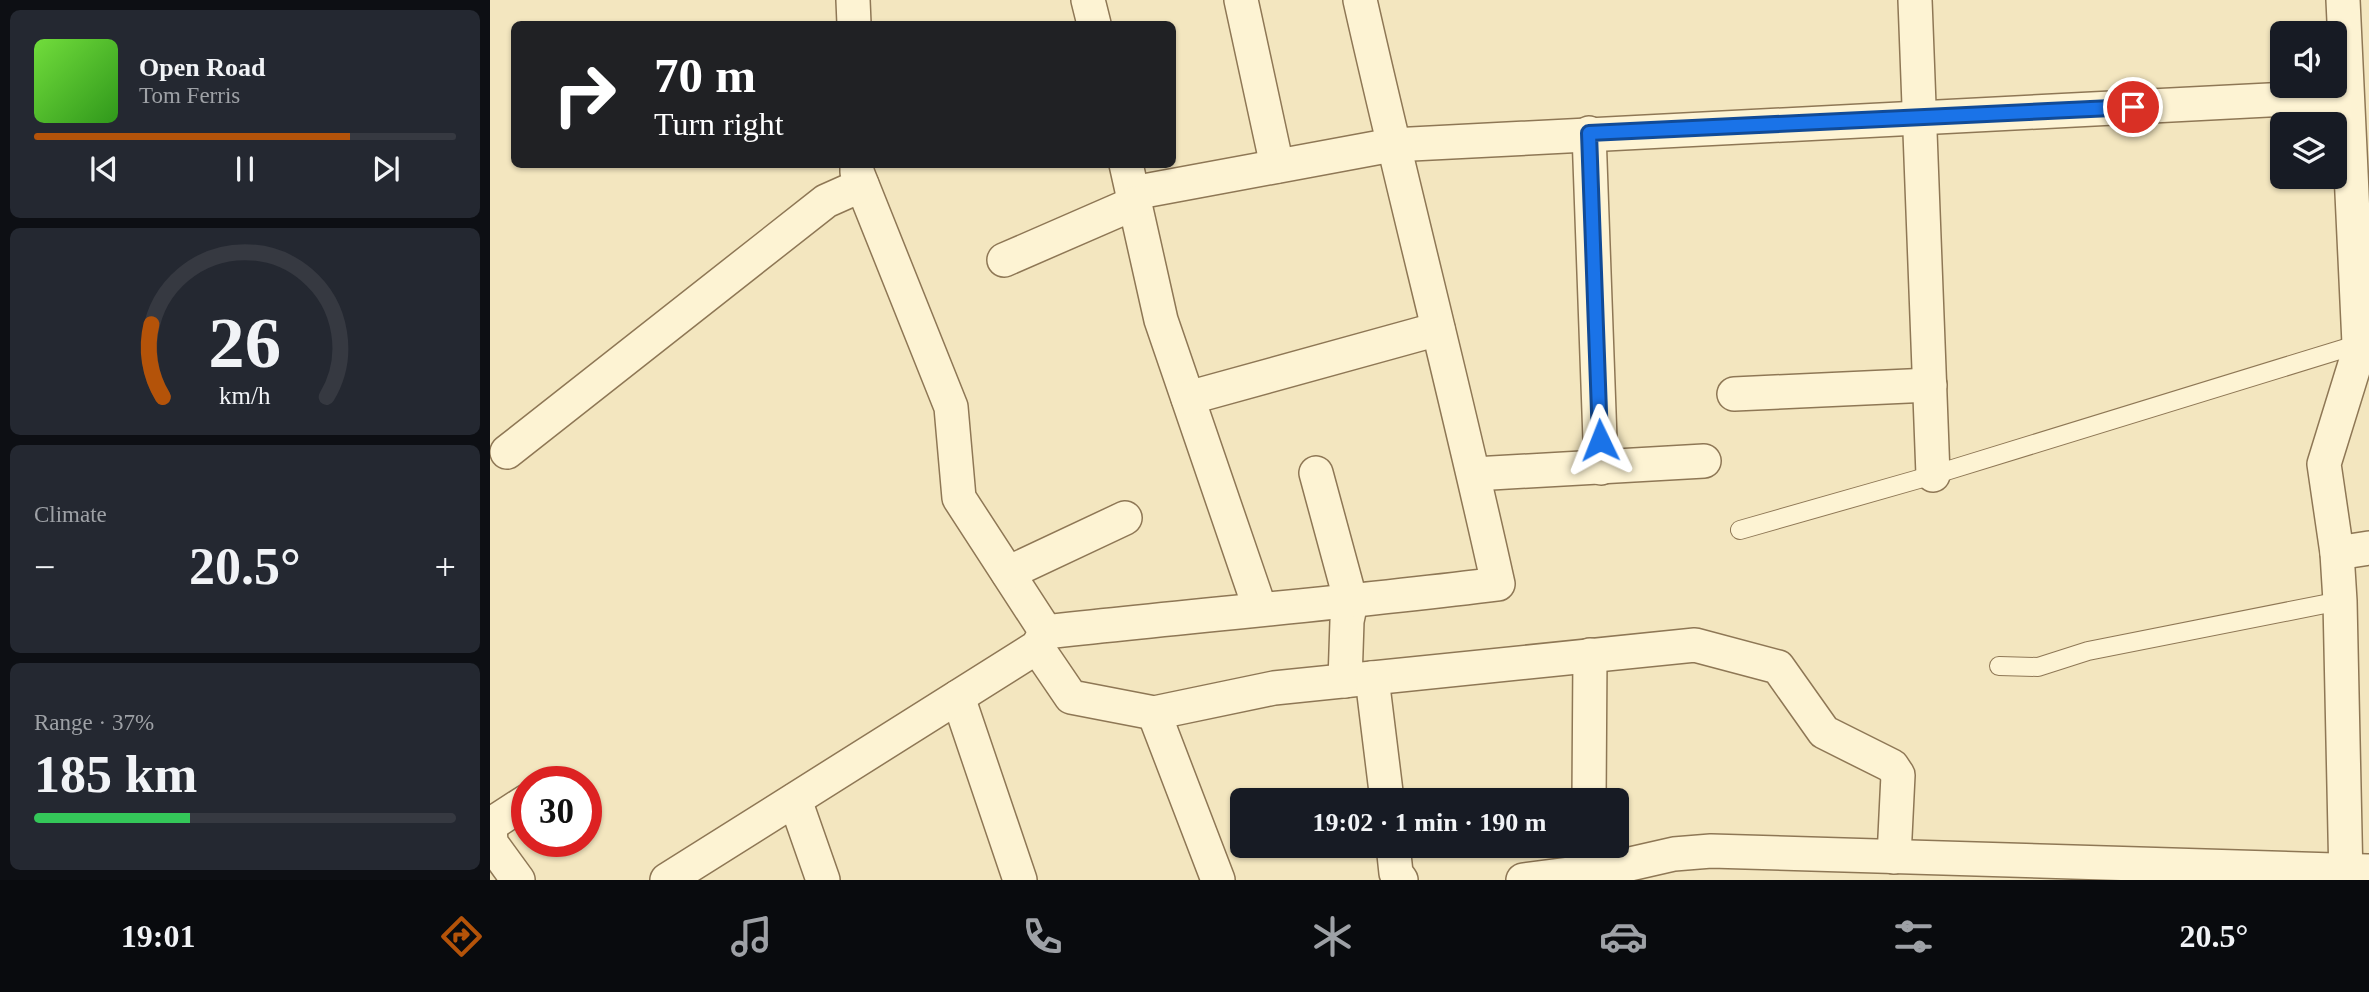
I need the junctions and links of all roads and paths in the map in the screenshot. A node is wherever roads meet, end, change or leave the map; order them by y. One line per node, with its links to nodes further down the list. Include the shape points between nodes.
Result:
1 (853, 0): 7 (street)
2 (1088, 0): 8 (street)
3 (1241, 0): 13 (street)
4 (1360, 0): 12 (street)
5 (1916, 0): 10 (street)
6 (2343, 0): 9 (street)
7 (854, 21)
8 (1093, 21)
9 (2354, 101): 10 (street); 18 (street)
10 (1920, 118): 11 (street); 19 (street)
11 (1589, 133): 12 (street); 24 (street)
12 (1392, 145): 13 (street); 17 (street)
13 (1277, 166): 15 (street)
14 (861, 171): 22 (street); 32 (street, via 951,408 959,498)
15 (1132, 187): 16 (street); 21 (street, via 1161,320)
16 (1004, 260)
17 (1438, 329): 21 (street); 26 (street)
18 (2364, 344): 27 (lane); 31 (street, via 2324,464)
19 (1930, 385): 20 (street); 27 (street)
20 (1734, 394)
21 (1188, 398): 35 (street)
22 (506, 452)
23 (1703, 461): 24 (street)
24 (1601, 468): 26 (street)
25 (1316, 473): 34 (street)
26 (1474, 474): 34 (street, via 1498,584)
27 (1933, 475): 29 (lane)
28 (1125, 518): 32 (street)
29 (1740, 530)
30 (2369, 548): 31 (street)
31 (2337, 553): 33 (street)
32 (1008, 573): 36 (street)
33 (2340, 601): 38 (lane, via 2088,650 2038,667); 50 (street)
34 (1351, 602): 35 (street); 39 (street, via 1347,621)
35 (1260, 609): 36 (street)
36 (1041, 639): 40 (street); 41 (street, via 1071,697)
37 (1590, 655): 39 (street); 43 (street); 47 (street, via 1695,645 1778,667 1824,732 1892,766 1898,775)
38 (1999, 666)
39 (1359, 680): 41 (street, via 1274,688); 42 (street)
40 (958, 697): 44 (street); 54 (street)
41 (1154, 713): 55 (street)
42 (1384, 788)
43 (1589, 788)
44 (795, 800): 52 (street); 53 (street)
45 (511, 812): 46 (street)
46 (490, 826): 51 (street, via 491,843)
47 (1894, 857): 49 (street, via 1710,851 1608,869); 50 (street)
48 (1394, 858): 56 (street)
49 (1588, 865): 57 (street)
50 (2354, 875)
51 (518, 880)
52 (667, 880)
53 (822, 880)
54 (1020, 880)
55 (1218, 880)
56 (1401, 880)
57 (1523, 880)

